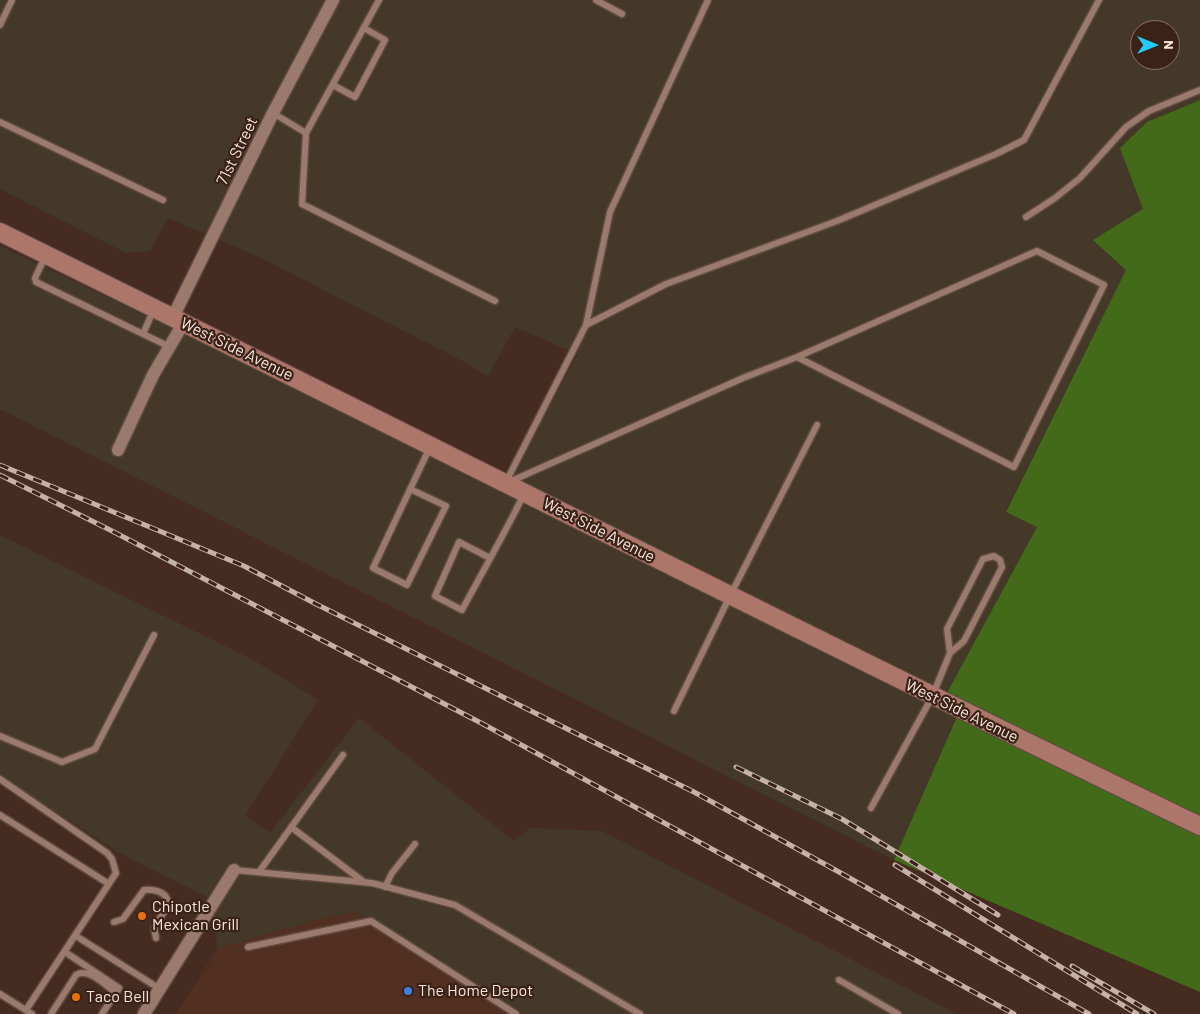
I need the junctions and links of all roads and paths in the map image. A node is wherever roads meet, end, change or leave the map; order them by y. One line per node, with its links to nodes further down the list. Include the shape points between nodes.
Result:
1 (12, 0): 8 (lane)
2 (334, 0): 12 (street, 71st Street)
3 (379, 0): 9 (lane)
4 (596, 0): 7 (lane)
5 (708, 0): 22 (lane, via 610,212)
6 (1099, 0): 22 (lane, via 1024,140 837,221 666,284)
7 (622, 14)
8 (0, 25)
9 (364, 28): 10 (lane); 10 (lane, via 385,40 355,97)
10 (333, 85): 14 (lane)
11 (1200, 90): 16 (lane, via 1149,111 1126,127 1080,178)
12 (273, 113): 14 (lane); 21 (street, 71st Street)
13 (0, 122): 15 (lane)
14 (306, 133): 19 (lane, via 302,204)
15 (163, 200)
16 (1026, 217)
17 (0, 232): 18 (street, West Side Avenue)
18 (46, 255): 20 (street, West Side Avenue); 23 (lane, via 36,282)
19 (495, 302)
20 (154, 308): 21 (street, West Side Avenue); 23 (lane)
21 (178, 320): 24 (street, 71st Street); 27 (street, West Side Avenue)
22 (586, 326): 29 (lane)
23 (143, 334): 24 (lane)
24 (170, 347): 28 (street, 71st Street, via 153,375)
25 (797, 356): 25 (lane, via 1014,466 1104,285 1037,251); 29 (lane)
26 (817, 425): 33 (lane)
27 (431, 446): 29 (street, West Side Avenue); 30 (lane)
28 (118, 450)
29 (506, 483): 31 (street, West Side Avenue)
30 (410, 489): 30 (lane, via 373,568 407,585 446,506)
31 (524, 493): 32 (lane); 33 (street, West Side Avenue)
32 (490, 558): 32 (lane, via 462,610 435,596 459,542)
33 (730, 596): 36 (street, West Side Avenue); 37 (lane)
34 (154, 635): 38 (lane, via 95,749 62,762)
35 (950, 653): 35 (lane, via 964,641 1002,567 994,556 983,559 947,629); 36 (lane)
36 (932, 696): 41 (lane); 43 (street, West Side Avenue)
37 (674, 711)
38 (0, 736)
39 (343, 755): 44 (lane)
40 (0, 779): 49 (lane, via 108,853 116,874)
41 (871, 808)
42 (0, 816): 49 (lane)
43 (1200, 826)
44 (292, 827): 47 (lane); 48 (lane)
45 (415, 844): 50 (lane)
46 (234, 870): 47 (lane); 57 (street)
47 (259, 872): 48 (lane)
48 (366, 883): 50 (lane)
49 (109, 884): 52 (lane)
50 (385, 886): 65 (lane, via 455,904)
51 (114, 922): 53 (lane, via 123,919 144,890 157,890 167,901 166,909 154,928)
52 (76, 936): 55 (lane); 57 (lane)
53 (156, 938)
54 (248, 948): 64 (lane, via 371,922)
55 (65, 952): 58 (lane); 60 (lane)
56 (839, 980): 66 (lane)
57 (160, 989): 63 (street)
58 (118, 991): 61 (lane, via 82,972 74,978); 62 (lane)
59 (0, 994): 60 (lane)
60 (29, 1012)
61 (50, 1014)
62 (102, 1014)
63 (144, 1014)
64 (516, 1014)
65 (640, 1014)
66 (898, 1014)

